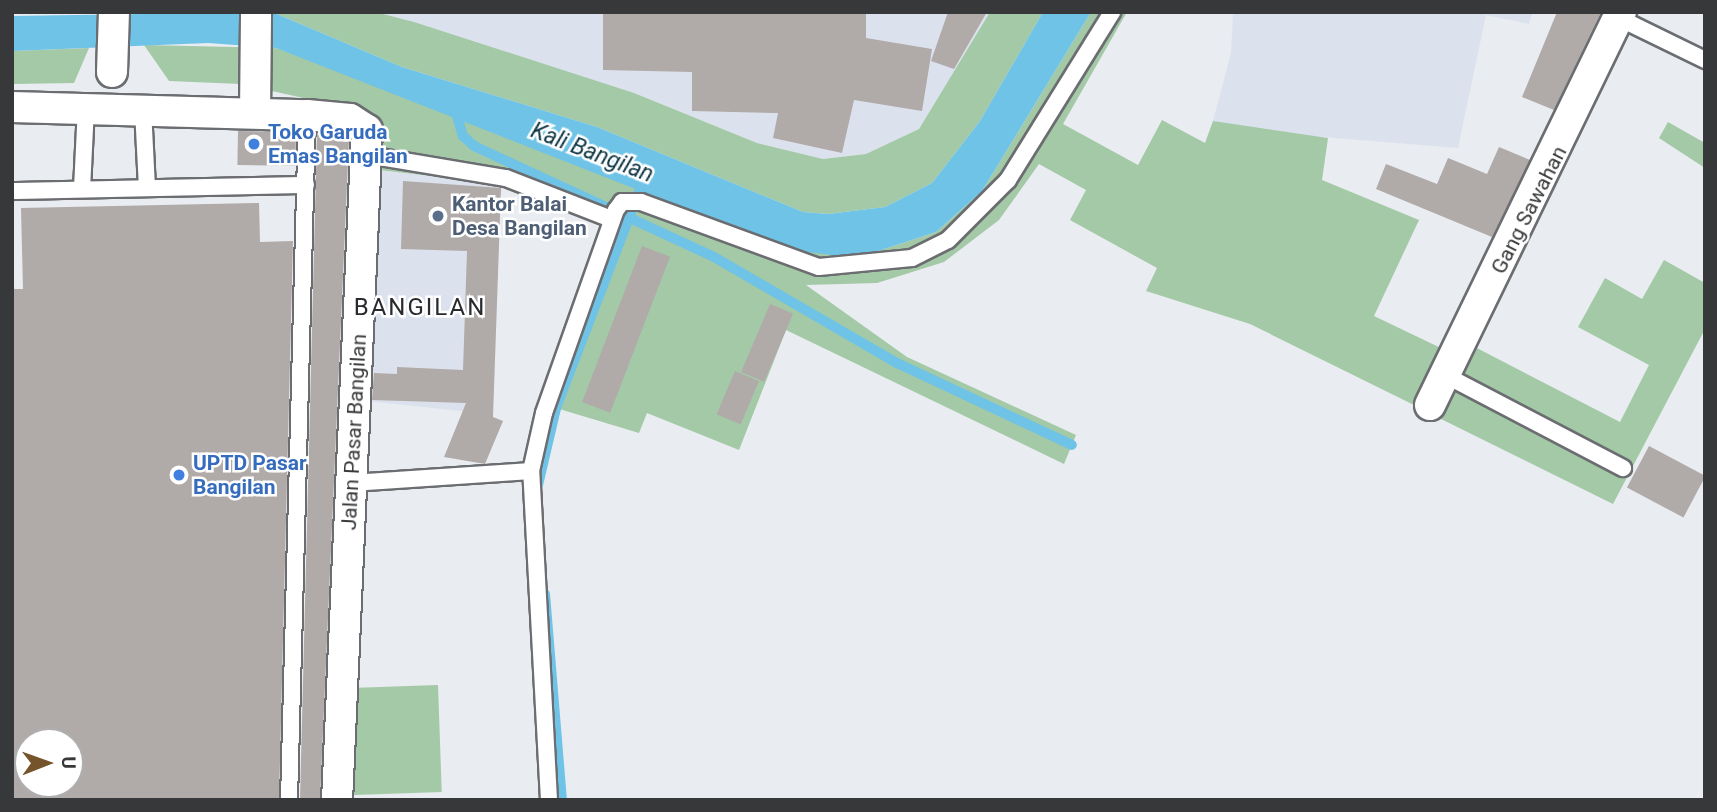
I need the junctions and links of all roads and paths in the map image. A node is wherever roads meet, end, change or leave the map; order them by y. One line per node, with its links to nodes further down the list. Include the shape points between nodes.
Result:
1 (114, 12): 6 (street)
2 (256, 12): 10 (street)
3 (1112, 12): 17 (lane, via 1008,180 948,240 912,258 853,268 806,265 631,200)
4 (1620, 15): 5 (lane); 18 (street, Gang Sawahan)
5 (1705, 60)
6 (112, 64): 8 (street, via 96,84); 9 (street, via 134,88)
7 (12, 107): 8 (street, Jalan Pasar Bangilan)
8 (86, 108): 9 (street, Jalan Pasar Bangilan); 15 (lane)
9 (143, 109): 10 (street, Jalan Pasar Bangilan); 14 (lane)
10 (255, 113): 11 (street, Jalan Pasar Bangilan)
11 (307, 115): 12 (street, Jalan Pasar Bangilan, via 359,121 367,130); 13 (lane)
12 (368, 155): 17 (lane, via 506,178); 22 (street, Jalan Pasar Bangilan)
13 (306, 185): 14 (lane); 23 (lane)
14 (147, 187): 15 (lane)
15 (82, 189): 16 (lane)
16 (12, 191)
17 (611, 219): 21 (lane, via 544,413)
18 (1445, 375): 19 (street, Gang Sawahan); 20 (lane)
19 (1430, 405)
20 (1623, 468)
21 (531, 471): 22 (lane); 25 (lane)
22 (352, 483): 24 (street, Jalan Pasar Bangilan)
23 (289, 800)
24 (337, 800)
25 (549, 800)

